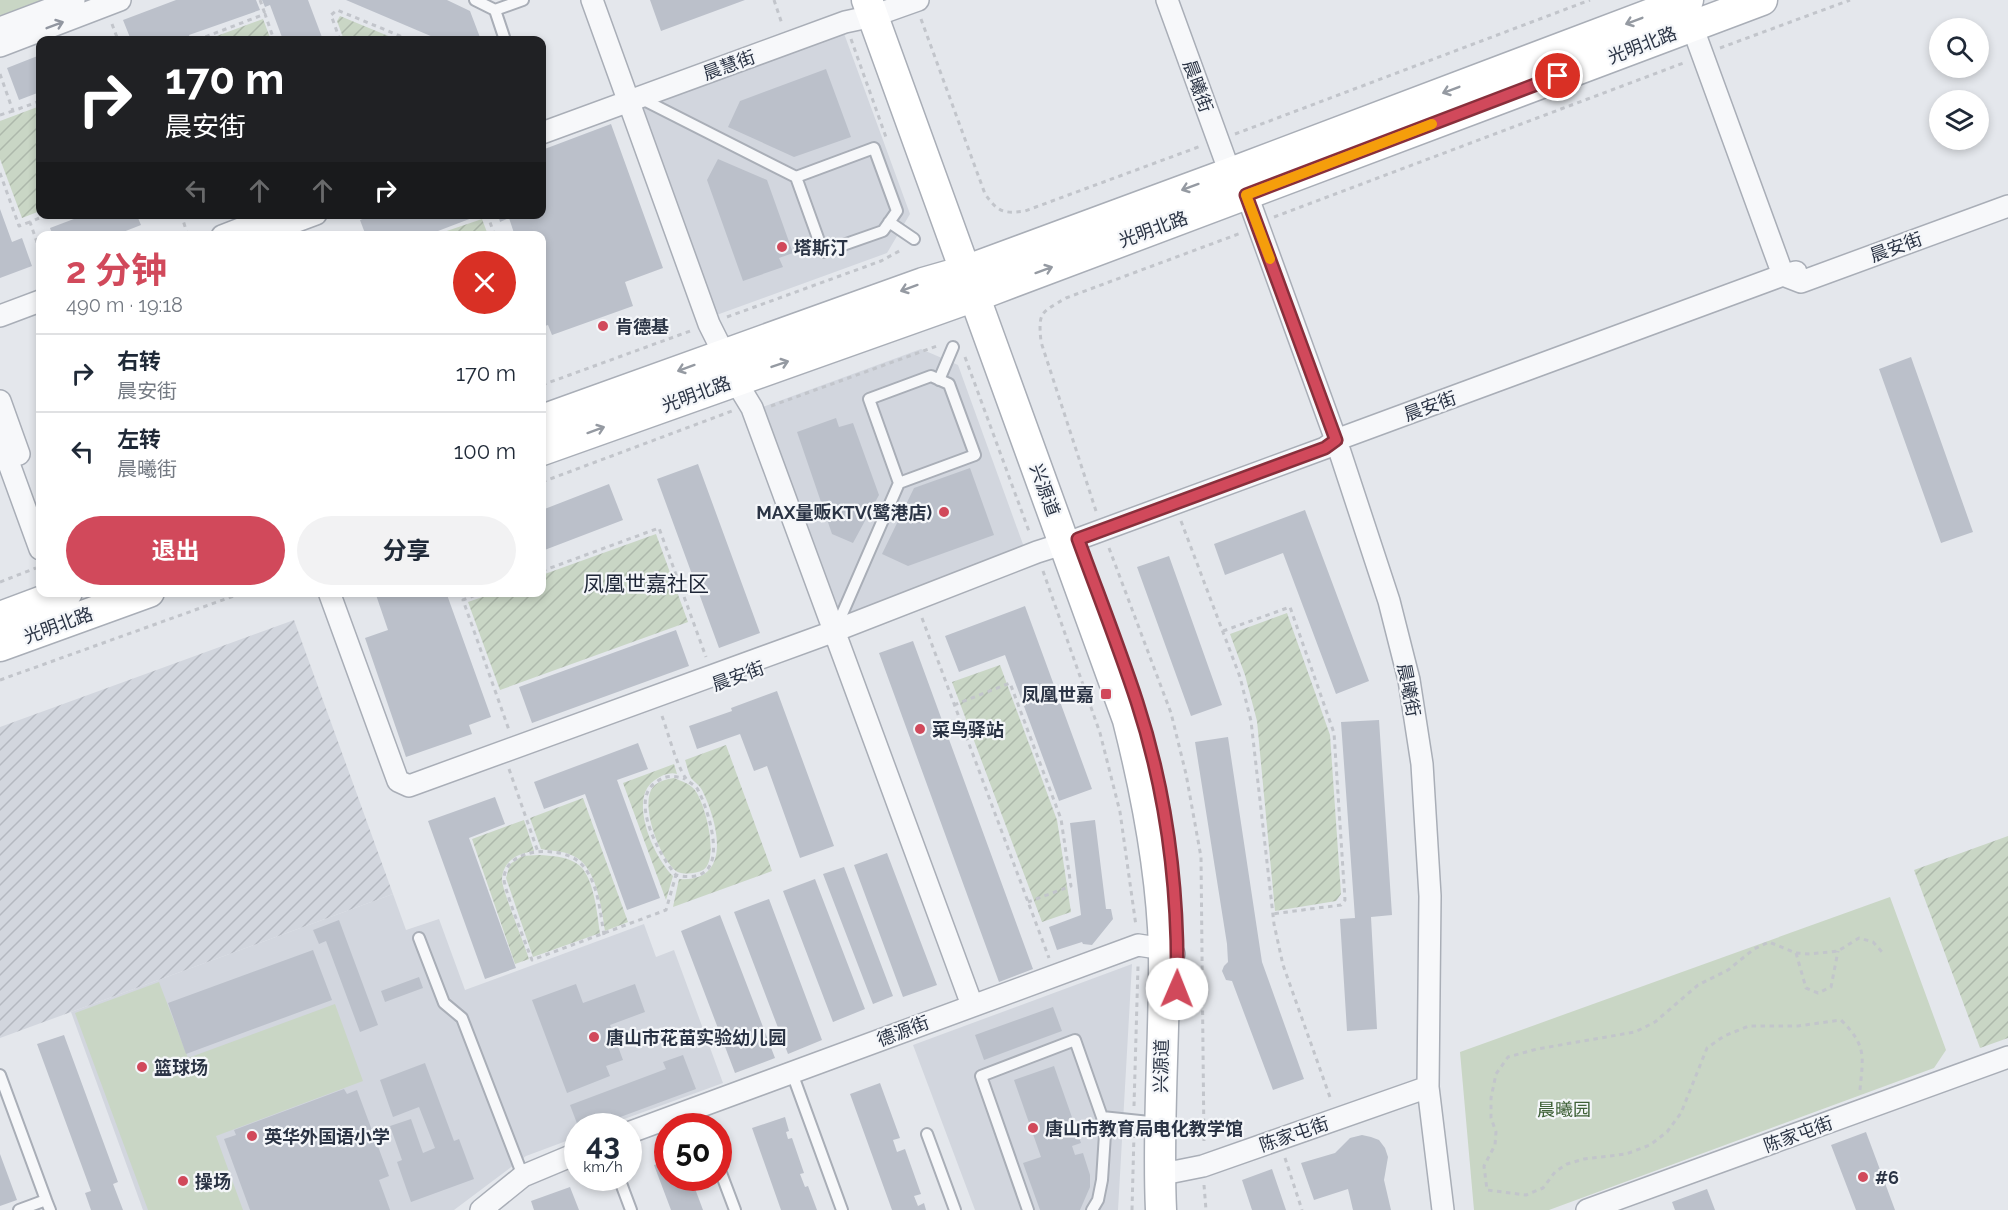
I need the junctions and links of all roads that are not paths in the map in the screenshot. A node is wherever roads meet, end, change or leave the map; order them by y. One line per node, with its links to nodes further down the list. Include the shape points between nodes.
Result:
1 (74, 0): 14 (street)
2 (120, 0): 16 (street, one-way to 2)
3 (475, 0): 13 (lane)
4 (523, 0): 13 (lane)
5 (592, 0): 17 (street)
6 (605, 0): 17 (street)
7 (918, 0): 11 (street, 晨慧街)
8 (1167, 0): 21 (street, 晨曦街)
9 (1180, 0): 21 (street, 晨曦街)
10 (1762, 0): 12 (main road, 光明北路)
11 (873, 8): 17 (street, 晨慧街); 17 (street, 晨慧街, via 844,9); 31 (main road, 兴源道)
12 (1691, 8): 21 (main road, 光明北路); 30 (street)
13 (495, 10): 15 (lane)
14 (0, 28)
15 (504, 36)
16 (0, 46)
17 (632, 93): 18 (street, 晨慧街); 19 (street, 晨慧街); 20 (lane); 38 (street, via 719,320)
18 (546, 118)
19 (546, 131)
20 (796, 177): 26 (lane, via 823,252 883,231); 26 (lane, via 874,148 897,211)
21 (1238, 184): 31 (main road, 光明北路); 42 (street, 晨曦街)
22 (2008, 195): 30 (street, 晨安街)
23 (2008, 206): 30 (street, 晨安街)
24 (266, 219): 27 (street)
25 (302, 219): 28 (street)
26 (889, 222): 29 (lane)
27 (235, 231)
28 (272, 231)
29 (914, 239)
30 (1794, 276): 42 (street, 晨安街)
31 (977, 281): 38 (main road, 光明北路, via 923,283); 47 (main road, 兴源道)
32 (36, 302): 33 (street)
33 (0, 316)
34 (36, 316): 35 (street)
35 (0, 330)
36 (953, 347): 37 (lane)
37 (939, 380): 44 (lane, via 931,376 869,399); 44 (lane, via 950,384 975,455)
38 (738, 387): 40 (main road, 光明北路, one-way to 40); 43 (main road, 光明北路, one-way to 38); 53 (street)
39 (0, 401): 45 (street)
40 (546, 419)
41 (0, 439): 46 (street)
42 (1331, 444): 47 (street, 晨安街); 63 (street, 晨曦街, via 1389,601 1409,680 1422,764 1430,896)
43 (546, 449)
44 (899, 483): 53 (lane)
45 (36, 500)
46 (36, 538)
47 (1057, 549): 53 (street, 晨安街); 53 (street, 晨安街, via 918,608); 58 (main road, 兴源道, via 1137,703 1158,780 1171,855)
48 (52, 597): 52 (main road, 光明北路)
49 (135, 597): 54 (main road, 光明北路)
50 (321, 597): 56 (street)
51 (331, 597): 56 (street)
52 (0, 617)
53 (831, 637): 55 (street, 晨安街, via 658,705); 55 (street, 晨安街, via 713,675); 59 (street)
54 (0, 646)
55 (511, 754): 56 (street, 晨安街, via 409,786)
56 (395, 786)
57 (419, 938): 70 (lane, via 444,1003 462,1018)
58 (1160, 950): 59 (street, 德源街, via 1056,975); 66 (main road, 兴源道); 69 (main road, 兴源道)
59 (968, 1007): 61 (street, 德源街)
60 (2008, 1057): 86 (street, 陈家屯街)
61 (792, 1073): 64 (street, 德源街); 78 (lane)
62 (0, 1075): 73 (lane)
63 (1423, 1083): 69 (street, 陈家屯街); 69 (street, 陈家屯街, via 1203,1166); 84 (street, 晨曦街); 85 (street, 晨曦街)
64 (709, 1113)
65 (1102, 1117): 66 (lane); 80 (lane, via 1075,1040 981,1076); 81 (lane, via 1102,1180)
66 (1147, 1122): 69 (main road, 兴源道)
67 (927, 1134): 79 (lane)
68 (564, 1159): 70 (street)
69 (1168, 1166): 82 (main road, 兴源道); 83 (main road, 兴源道)
70 (524, 1176): 75 (street)
71 (624, 1191): 76 (lane)
72 (728, 1191): 77 (lane)
73 (48, 1205): 74 (lane)
74 (19, 1210)
75 (481, 1210)
76 (631, 1210)
77 (735, 1210)
78 (842, 1210)
79 (954, 1210)
80 (1028, 1210)
81 (1092, 1210)
82 (1161, 1210)
83 (1174, 1210)
84 (1433, 1210)
85 (1443, 1210)
86 (1587, 1210)

